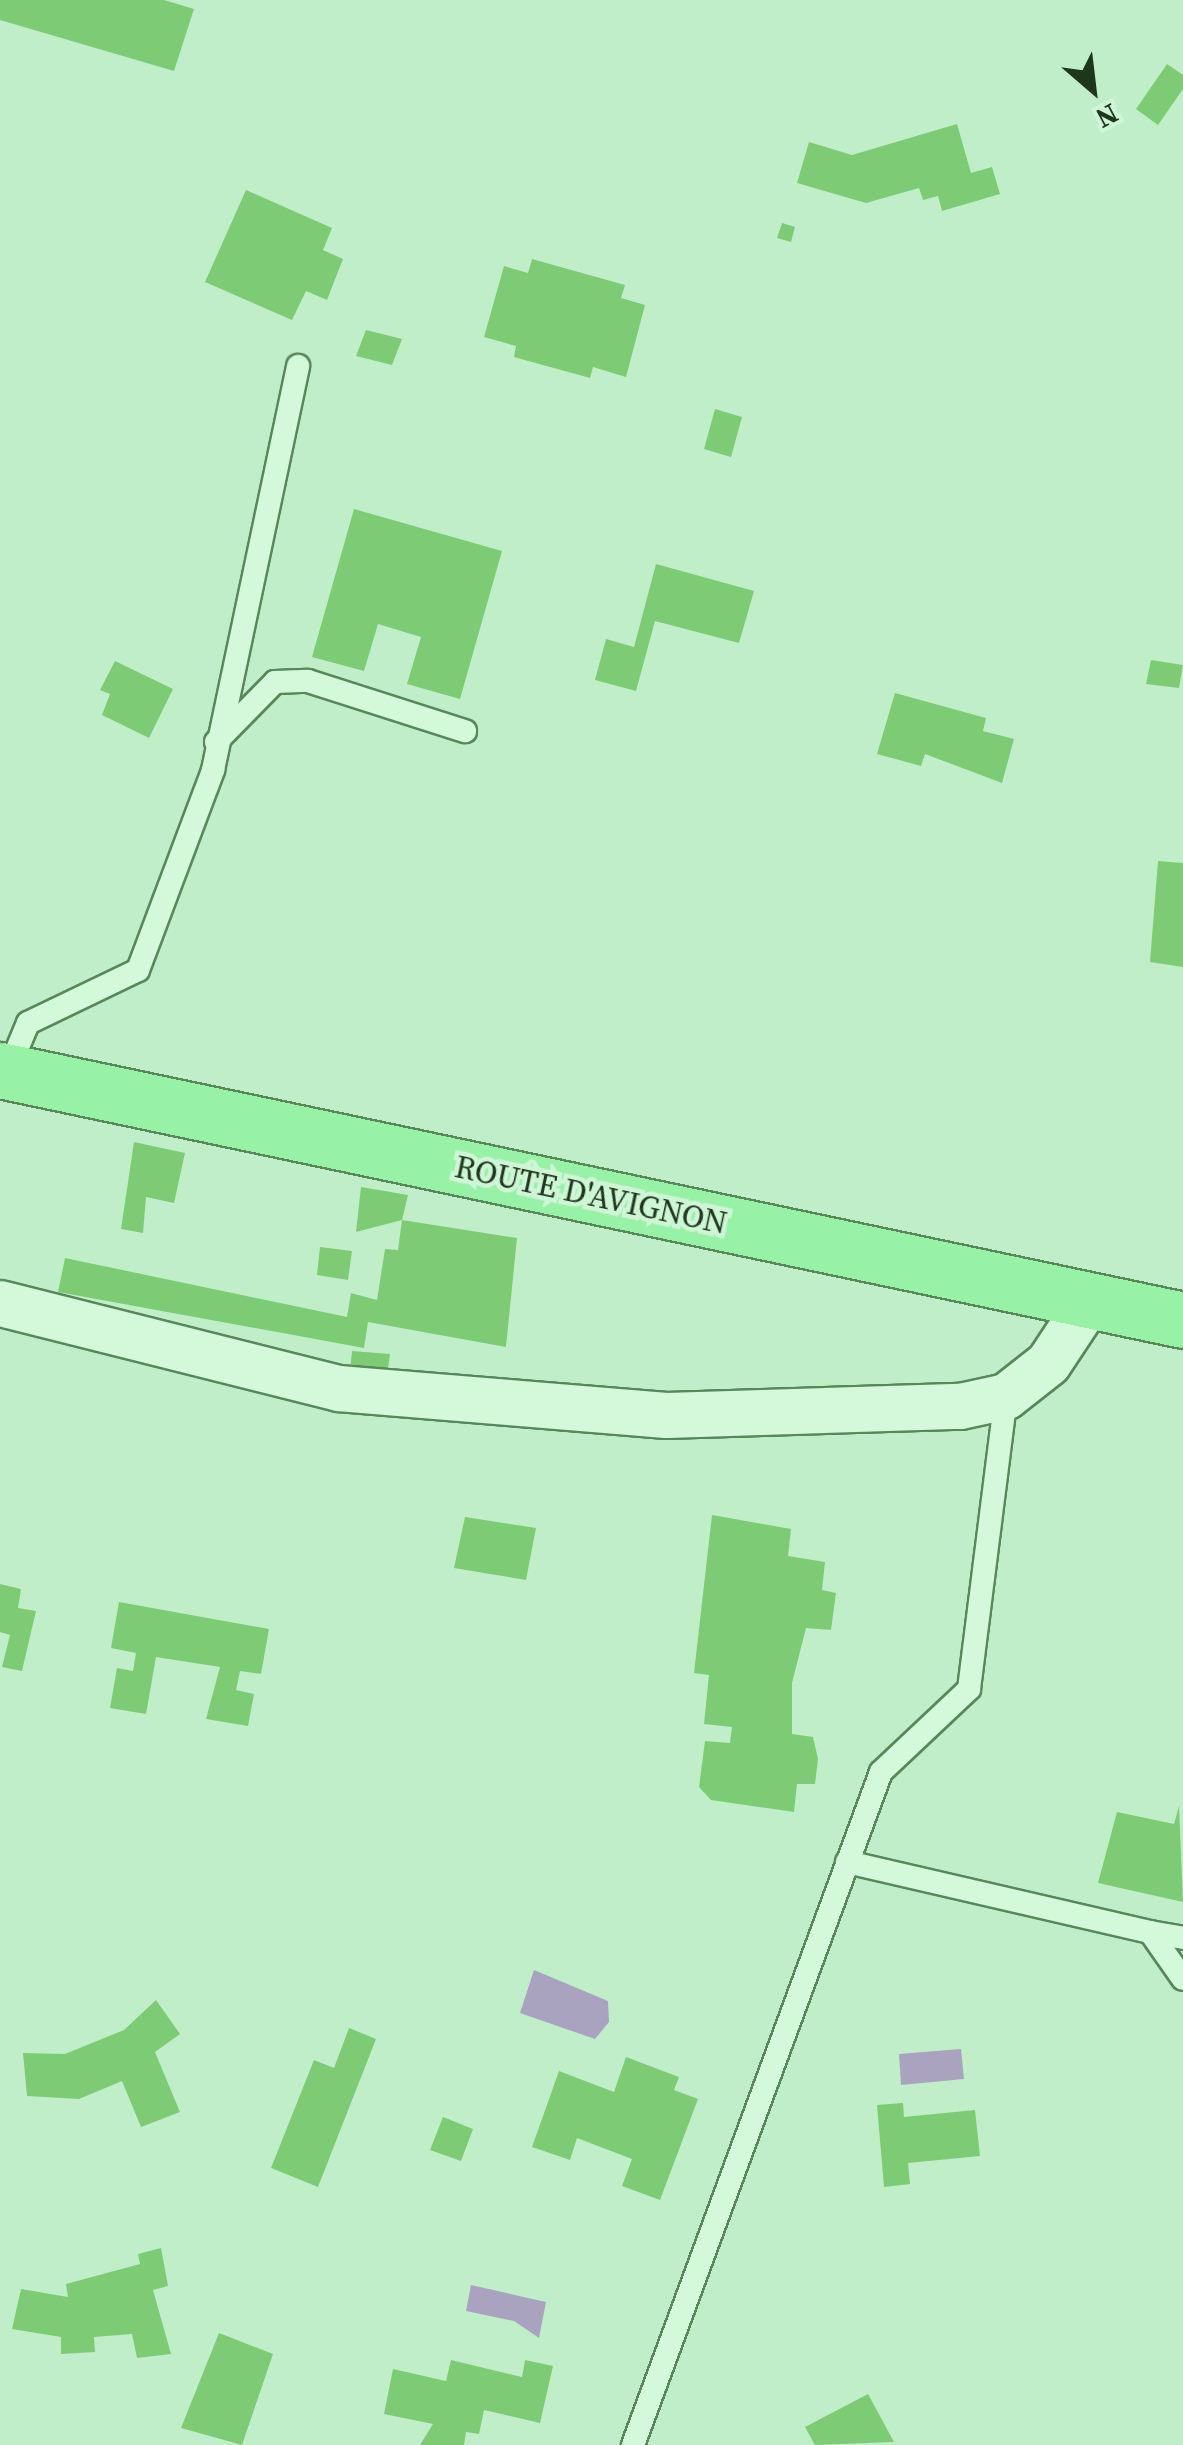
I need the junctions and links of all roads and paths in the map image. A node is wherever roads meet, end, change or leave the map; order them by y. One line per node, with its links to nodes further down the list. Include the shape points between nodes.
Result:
1 (298, 366): 3 (lane)
2 (465, 731): 3 (lane, via 308,681 275,682)
3 (216, 742): 4 (lane, via 138,970 28,1022)
4 (4, 1070): 5 (main road, ROUTE D'AVIGNON)
5 (1089, 1300): 7 (main road, ROUTE D'AVIGNON); 8 (street, via 1048,1363)
6 (0, 1302): 8 (street, via 338,1388 666,1415 960,1406)
7 (1183, 1320)
8 (1006, 1396): 9 (lane, via 970,1688 880,1772)
9 (847, 1862): 10 (lane); 13 (lane)
10 (1150, 1932): 11 (lane); 12 (lane)
11 (1183, 1938)
12 (1183, 1978)
13 (633, 2445)

